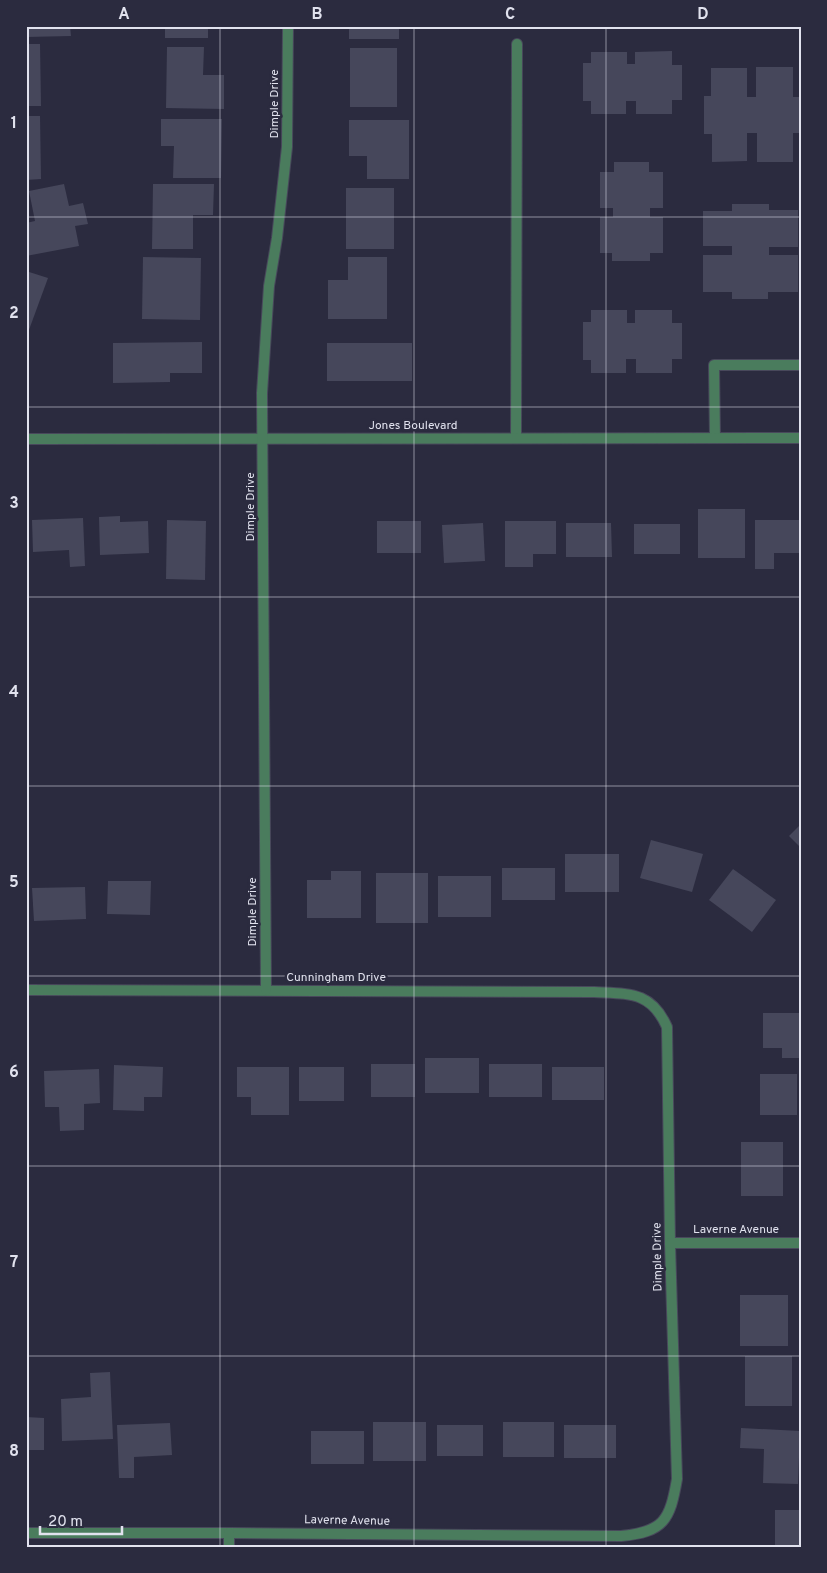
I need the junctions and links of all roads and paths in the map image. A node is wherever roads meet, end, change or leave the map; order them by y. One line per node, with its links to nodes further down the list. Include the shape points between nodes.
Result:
1 (288, 26): 8 (street, Dimple Drive, via 287,147 268,286 262,393)
2 (517, 44): 4 (street)
3 (801, 365): 5 (street, via 714,365)
4 (516, 438): 5 (street, Jones Boulevard); 8 (street, Jones Boulevard)
5 (715, 438): 6 (street, Jones Boulevard)
6 (801, 438)
7 (26, 439): 8 (street, Jones Boulevard)
8 (263, 439): 10 (street, Dimple Drive)
9 (26, 990): 10 (street, Cunningham Drive)
10 (266, 990): 11 (street, Cunningham Drive, via 594,992)
11 (644, 998): 12 (street, Dimple Drive, via 654,1005 667,1028)
12 (670, 1243): 13 (street, Laverne Avenue); 14 (street, Dimple Drive, via 676,1479 672,1502)
13 (801, 1243)
14 (663, 1521): 16 (street, Laverne Avenue, via 646,1533 621,1536)
15 (26, 1533): 16 (street, Laverne Avenue)
16 (229, 1533): 17 (street)
17 (229, 1547)

